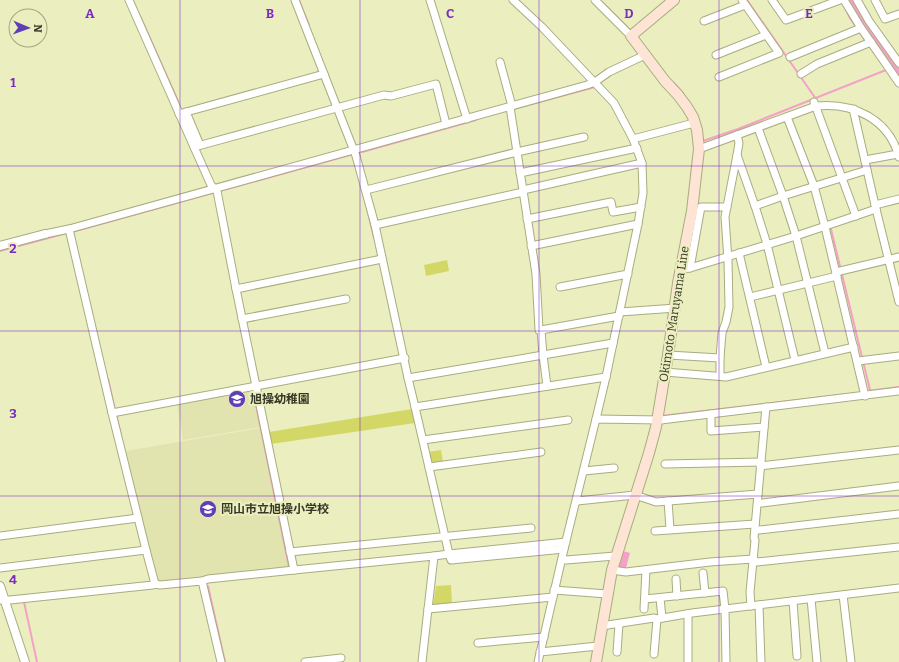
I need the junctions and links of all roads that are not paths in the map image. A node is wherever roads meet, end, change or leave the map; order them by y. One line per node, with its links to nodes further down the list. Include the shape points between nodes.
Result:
1 (129, 0): 33 (street)
2 (295, 0): 24 (street)
3 (430, 0): 35 (street)
4 (513, 0): 27 (street)
5 (596, 0): 17 (street)
6 (674, 0): 17 (main road)
7 (772, 0): 8 (street, via 786,20)
8 (840, 0)
9 (844, 0): 15 (street)
10 (856, 0): 23 (street)
11 (875, 0): 13 (street, via 885,19)
12 (743, 2): 14 (street); 16 (street)
13 (899, 14)
14 (704, 21)
15 (859, 29): 18 (street); 21 (street)
16 (766, 35): 20 (street); 26 (street, via 779,53)
17 (631, 36): 19 (main road, Okimoto Maruyama Line)
18 (869, 43): 25 (street, via 817,64); 28 (street)
19 (645, 55): 27 (street, via 609,72); 36 (main road, Okimoto Maruyama Line, via 678,94 693,117)
20 (716, 56)
21 (790, 57)
22 (500, 62): 31 (street)
23 (899, 63)
24 (324, 74): 30 (street); 33 (street)
25 (801, 74)
26 (719, 77)
27 (595, 82): 31 (street); 41 (street, via 614,104)
28 (899, 82)
29 (815, 104): 32 (street); 34 (street); 54 (street)
30 (339, 107): 37 (street, via 436,84); 43 (street); 46 (street)
31 (511, 108): 35 (street); 47 (street)
32 (854, 109): 42 (street, via 876,122); 50 (street)
33 (183, 113): 43 (street)
34 (787, 117): 38 (street); 55 (street)
35 (467, 118): 37 (street)
36 (694, 123): 41 (street); 45 (main road, Okimoto Maruyama Line)
37 (446, 124): 46 (street)
38 (758, 128): 39 (street); 59 (street)
39 (737, 135): 45 (street); 48 (street)
40 (584, 137): 47 (street)
41 (635, 138): 44 (street)
42 (896, 141): 49 (street)
43 (197, 146): 57 (street, via 211,185)
44 (637, 148): 51 (street); 53 (street)
45 (699, 149): 81 (main road, Okimoto Maruyama Line)
46 (354, 151): 56 (street); 57 (street)
47 (517, 152): 53 (street); 56 (street)
48 (737, 155): 62 (street); 63 (street)
49 (899, 156): 50 (street)
50 (865, 160): 52 (street)
51 (642, 163): 58 (street); 61 (street)
52 (867, 170): 54 (street); 64 (street)
53 (520, 173): 58 (street)
54 (843, 177): 55 (street); 65 (street)
55 (814, 186): 59 (street); 69 (street)
56 (366, 190): 68 (street)
57 (216, 191): 70 (street); 86 (street)
58 (523, 191): 66 (street); 68 (street)
59 (783, 196): 63 (street); 72 (street)
60 (899, 199): 64 (street)
61 (641, 206): 66 (street, via 613,212 611,202); 67 (street)
62 (727, 206): 77 (street, via 725,217); 81 (street, via 701,207)
63 (756, 206): 73 (street)
64 (876, 207): 65 (street); 80 (street)
65 (855, 214): 69 (street)
66 (527, 219): 75 (street)
67 (638, 224): 75 (street); 83 (street)
68 (374, 225): 79 (street)
69 (829, 226): 72 (street); 82 (street)
70 (70, 232): 71 (street); 116 (street)
71 (45, 234): 74 (street)
72 (796, 236): 73 (street); 84 (street)
73 (767, 244): 76 (street); 87 (street)
74 (0, 246)
75 (531, 246): 94 (street)
76 (739, 253): 77 (street); 88 (street)
77 (728, 256): 81 (street); 102 (street, via 729,308 722,333)
78 (899, 257): 80 (street)
79 (382, 259): 86 (street); 101 (street)
80 (889, 260): 82 (street); 90 (street)
81 (686, 269): 91 (main road, Okimoto Maruyama Line, via 678,283)
82 (839, 273): 84 (street); 96 (street)
83 (628, 274): 85 (street); 92 (street)
84 (808, 283): 87 (street); 97 (street)
85 (560, 287)
86 (236, 290): 93 (street)
87 (779, 290): 88 (street); 103 (street)
88 (750, 297): 105 (street)
89 (346, 299): 93 (street)
90 (899, 302)
91 (676, 308): 92 (street); 99 (main road, Okimoto Maruyama Line)
92 (619, 314): 94 (street); 95 (street)
93 (242, 319): 111 (street)
94 (541, 330): 98 (street)
95 (613, 343): 98 (street); 108 (street)
96 (854, 347): 97 (street); 104 (street)
97 (825, 353): 103 (street)
98 (543, 355): 109 (street); 110 (street)
99 (671, 355): 102 (street); 106 (main road, Okimoto Maruyama Line)
100 (899, 356): 104 (street)
101 (405, 358): 109 (street); 111 (street)
102 (720, 358): 107 (street)
103 (795, 360): 105 (street)
104 (861, 361): 113 (street)
105 (766, 367): 107 (street, via 726,377)
106 (668, 373): 107 (street); 119 (main road, Okimoto Maruyama Line)
107 (720, 376)
108 (606, 377): 110 (street); 118 (street)
109 (408, 378): 114 (street)
110 (547, 386): 114 (street)
111 (254, 387): 116 (street); 147 (street)
112 (899, 391): 113 (street)
113 (865, 396): 115 (street)
114 (415, 407): 122 (street)
115 (766, 407): 117 (street); 121 (street)
116 (115, 412): 137 (street)
117 (711, 414): 119 (street); 121 (street, via 711,430)
118 (598, 419): 119 (street); 129 (street)
119 (659, 419): 132 (main road, Okimoto Maruyama Line)
120 (568, 420): 122 (street)
121 (764, 428): 126 (street)
122 (422, 440): 127 (street)
123 (899, 450): 126 (street)
124 (541, 452): 127 (street)
125 (665, 464): 126 (street)
126 (762, 465): 131 (street)
127 (429, 467): 143 (street)
128 (614, 468): 129 (street)
129 (585, 471): 133 (street)
130 (899, 486): 135 (street)
131 (758, 494): 134 (street); 138 (street)
132 (637, 496): 133 (street); 134 (street, via 656,502); 150 (main road, Okimoto Maruyama Line)
133 (578, 501): 144 (street)
134 (668, 501): 140 (street)
135 (762, 503)
136 (899, 514): 138 (street)
137 (138, 518): 142 (street); 146 (street)
138 (757, 527): 140 (street); 152 (street)
139 (531, 528): 143 (street)
140 (670, 529): 141 (street)
141 (655, 531)
142 (0, 536)
143 (443, 536): 147 (street); 148 (street)
144 (565, 545): 148 (street, via 450,560); 151 (street)
145 (899, 547): 152 (street)
146 (146, 550): 153 (street); 160 (street)
147 (290, 552): 154 (street)
148 (449, 554): 149 (street)
149 (434, 556): 154 (street); 175 (street)
150 (616, 556): 151 (street); 156 (main road, Okimoto Maruyama Line)
151 (564, 560): 163 (street)
152 (755, 560): 155 (street, via 710,562); 173 (street)
153 (0, 568)
154 (294, 570): 159 (street)
155 (646, 570): 156 (street); 169 (street)
156 (614, 571): 165 (main road, Okimoto Maruyama Line)
157 (703, 573): 164 (street)
158 (676, 579): 167 (street)
159 (202, 581): 160 (street); 190 (street)
160 (155, 584): 171 (street)
161 (0, 586): 171 (street)
162 (899, 588): 166 (street)
163 (555, 592): 165 (street); 175 (street); 181 (street)
164 (705, 593): 167 (street); 174 (street, via 723,591)
165 (607, 594): 180 (main road, Okimoto Maruyama Line)
166 (842, 595): 170 (street); 199 (street)
167 (677, 596): 168 (street)
168 (660, 598): 169 (street); 178 (street)
169 (645, 599): 176 (street)
170 (811, 599): 172 (street); 198 (street)
171 (2, 600): 189 (street)
172 (793, 601): 173 (street); 187 (street)
173 (753, 604): 174 (street); 197 (street)
174 (725, 607): 177 (street); 196 (street)
175 (430, 609): 192 (street)
176 (644, 609)
177 (688, 614): 178 (street); 195 (street)
178 (660, 616): 179 (street); 186 (street)
179 (619, 624): 180 (street); 185 (street)
180 (605, 626): 183 (main road, Okimoto Maruyama Line)
181 (544, 637): 182 (street); 184 (street)
182 (478, 643)
183 (598, 646): 184 (street); 194 (main road, Okimoto Maruyama Line)
184 (542, 652): 193 (street)
185 (618, 652)
186 (654, 654)
187 (797, 656)
188 (341, 658): 191 (street)
189 (25, 662)
190 (221, 662)
191 (305, 662)
192 (422, 662)
193 (538, 662)
194 (596, 662)
195 (688, 662)
196 (726, 662)
197 (761, 662)
198 (817, 662)
199 (851, 662)

